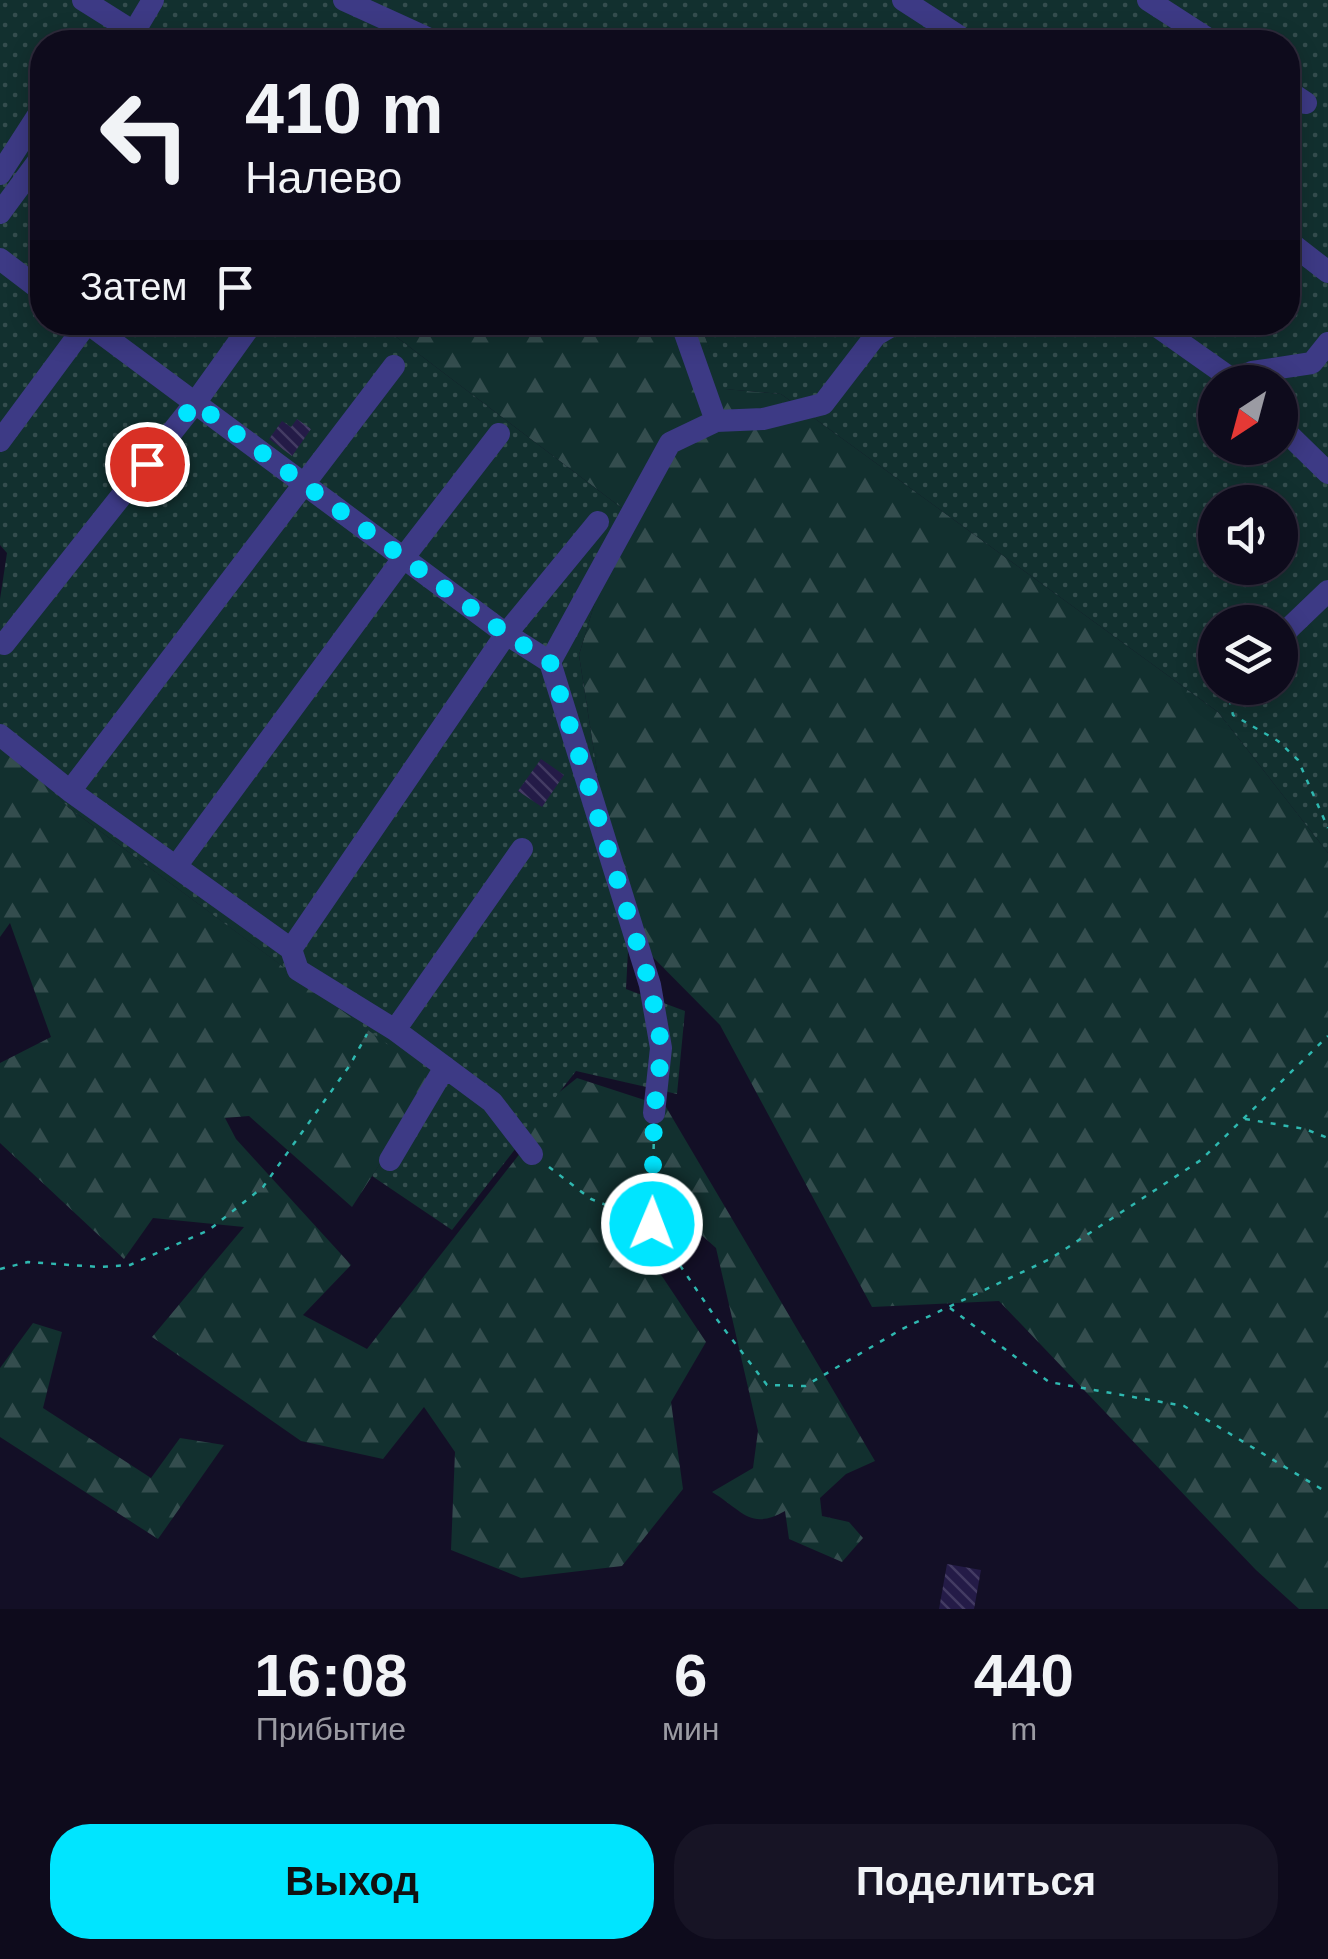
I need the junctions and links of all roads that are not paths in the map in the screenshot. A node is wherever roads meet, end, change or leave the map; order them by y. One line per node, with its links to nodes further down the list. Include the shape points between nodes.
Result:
1 (153, 0): 7 (street)
2 (344, 0): 8 (street)
3 (903, 0): 9 (street)
4 (1148, 0): 10 (street)
5 (93, 2): 6 (street)
6 (123, 30)
7 (135, 30)
8 (410, 30)
9 (949, 30)
10 (1194, 30)
11 (30, 128): 13 (street)
12 (30, 170): 14 (street)
13 (0, 174)
14 (2, 204)
15 (1300, 251): 17 (street)
16 (0, 259): 18 (street)
17 (1328, 272)
18 (30, 281)
19 (78, 335): 32 (street)
20 (103, 335): 29 (street)
21 (243, 335): 29 (street)
22 (686, 335): 30 (street)
23 (876, 335): 30 (street, via 823,404)
24 (1169, 335): 26 (street)
25 (1328, 343): 28 (street, via 1312,364)
26 (1212, 365)
27 (394, 366): 35 (street)
28 (1298, 366)
29 (195, 403): 35 (street); 41 (street)
30 (716, 421): 42 (street, via 670,442)
31 (499, 434): 37 (street)
32 (0, 441)
33 (1298, 444): 34 (street)
34 (1328, 473)
35 (304, 483): 37 (street); 44 (street)
36 (598, 522): 40 (street)
37 (404, 557): 40 (street); 46 (street)
38 (1328, 591): 39 (street)
39 (1298, 620)
40 (506, 634): 42 (street); 47 (street)
41 (4, 644)
42 (550, 662): 50 (street, via 650,985 662,1048)
43 (0, 736): 44 (street)
44 (70, 791): 46 (street)
45 (522, 849): 48 (street)
46 (177, 864): 47 (street)
47 (291, 949): 48 (street, via 298,970)
48 (385, 1025): 49 (street)
49 (445, 1068): 51 (street, via 492,1102); 52 (street)
50 (654, 1113)
51 (532, 1154)
52 (390, 1160)

